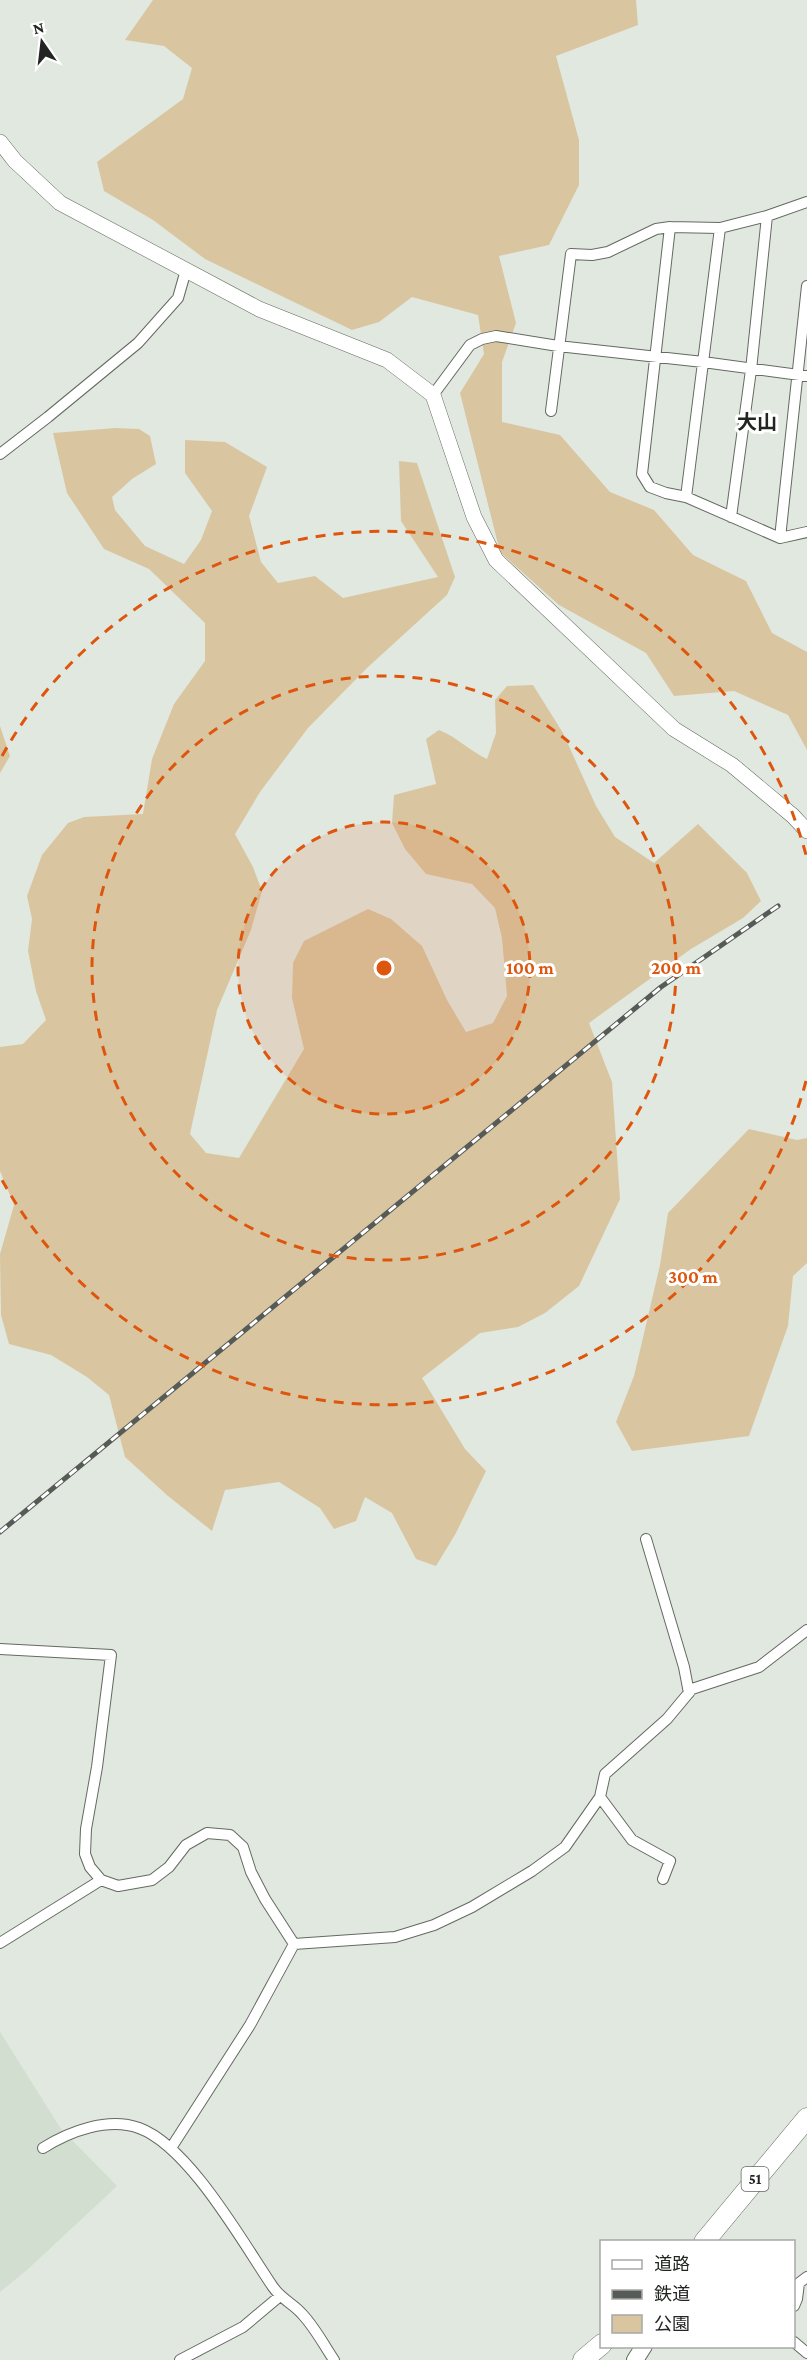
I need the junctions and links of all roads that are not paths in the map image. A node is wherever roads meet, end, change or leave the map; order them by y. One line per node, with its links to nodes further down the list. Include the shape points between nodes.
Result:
1 (0, 142): 6 (street, via 60,203)
2 (807, 202): 3 (street)
3 (767, 216): 5 (street); 11 (street)
4 (670, 227): 5 (street); 8 (street, via 656,229 608,252 571,254); 9 (street)
5 (720, 228): 10 (street)
6 (186, 270): 13 (street, via 259,309 387,360); 15 (street, via 178,298 138,343)
7 (807, 286): 12 (street)
8 (558, 346): 9 (street); 13 (street, via 496,336 482,339 470,345); 14 (street)
9 (657, 357): 10 (street); 16 (street, via 642,474 650,487)
10 (703, 362): 11 (street); 16 (street)
11 (751, 370): 12 (street); 17 (street)
12 (802, 376): 19 (street)
13 (433, 395): 20 (street, via 474,517 496,560 674,729 732,765)
14 (551, 411)
15 (0, 454)
16 (686, 497): 17 (street)
17 (731, 517): 19 (street)
18 (807, 532): 19 (street)
19 (780, 538)
20 (807, 831)
21 (646, 1539): 24 (street)
22 (807, 1630): 24 (street, via 759,1666)
23 (0, 1649): 27 (street, via 111,1655 85,1846 90,1867)
24 (689, 1693): 25 (street, via 605,1774)
25 (600, 1797): 26 (street, via 632,1840 670,1861); 29 (street, via 566,1847 472,1907 395,1937)
26 (663, 1878)
27 (101, 1880): 28 (street); 29 (street, via 118,1886 152,1880 169,1867 186,1845 207,1833 230,1834 243,1847 265,1899)
28 (0, 1943)
29 (294, 1944): 32 (street, via 250,2025)
30 (807, 2118): 33 (highway, 51)
31 (43, 2148): 32 (street, via 87,2128 115,2123 140,2128)
32 (171, 2148): 35 (street, via 205,2187)
33 (705, 2240)
34 (807, 2277): 36 (street, via 799,2283)
35 (280, 2296): 40 (street, via 243,2327); 41 (street, via 304,2315)
36 (795, 2304)
37 (795, 2343): 39 (street)
38 (600, 2346): 42 (highway)
39 (807, 2353)
40 (180, 2360)
41 (334, 2360)
42 (583, 2360)

